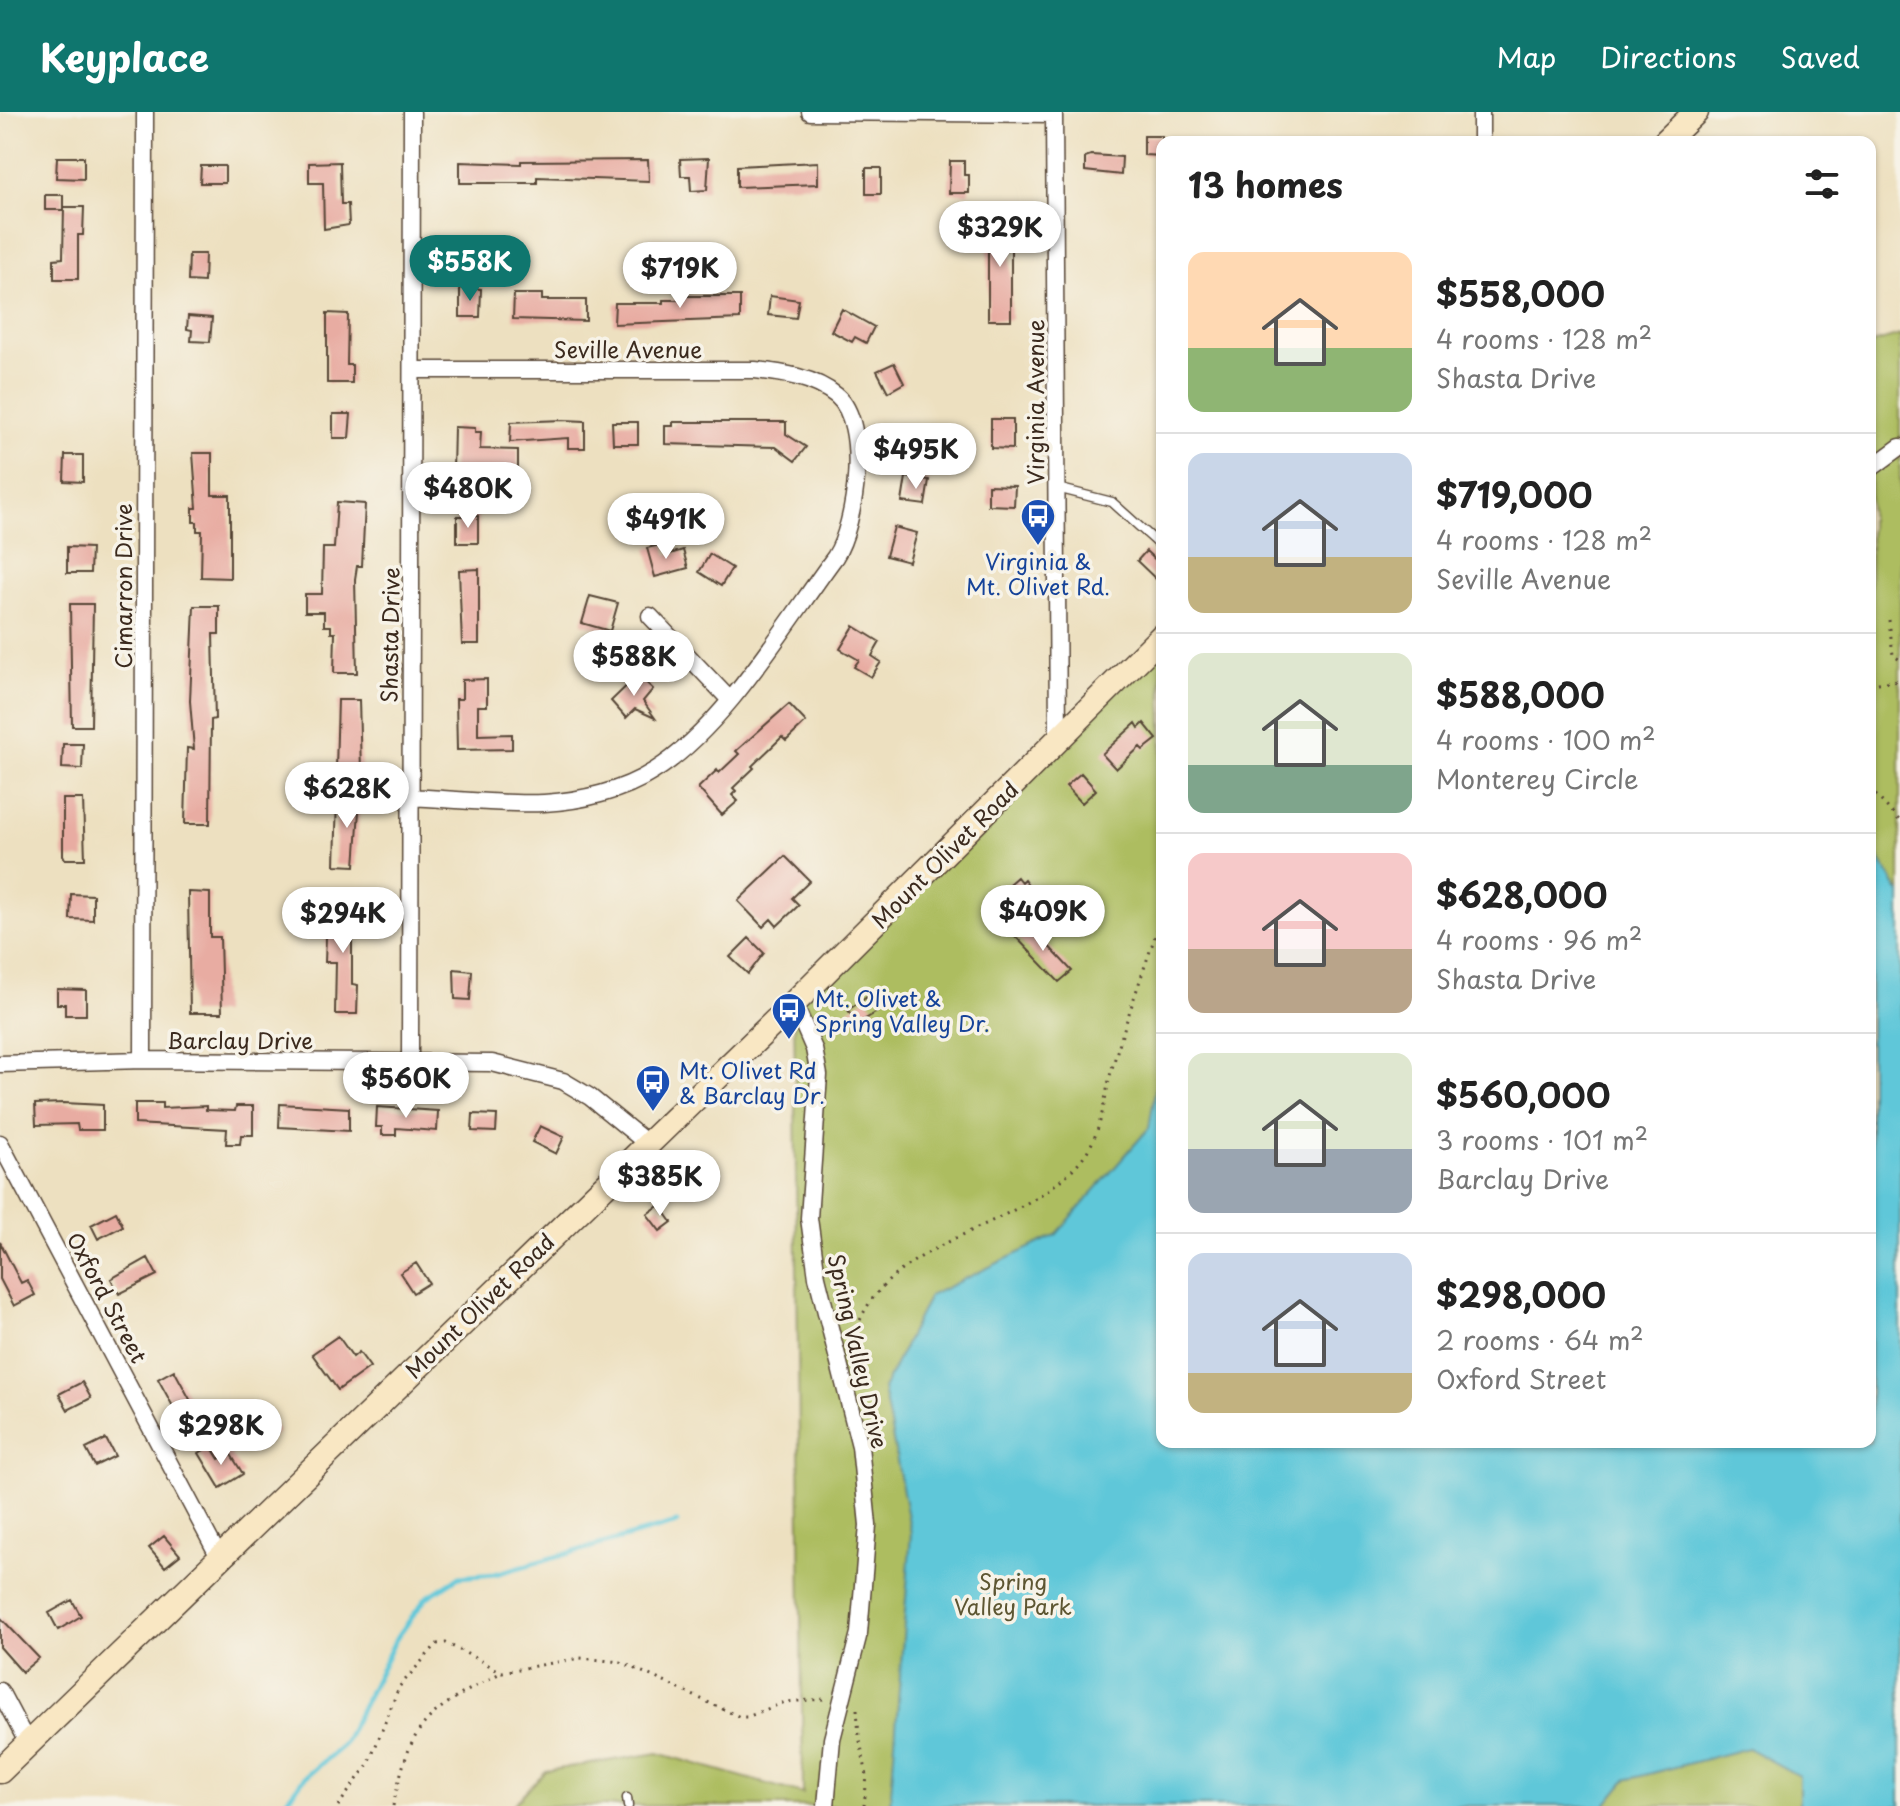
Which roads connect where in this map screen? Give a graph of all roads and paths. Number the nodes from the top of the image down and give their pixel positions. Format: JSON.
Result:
{"nodes":[{"id":1,"x":145,"y":112,"type":"edge"},
{"id":2,"x":412,"y":112,"type":"edge"},
{"id":3,"x":810,"y":112,"type":"edge"},
{"id":4,"x":842,"y":112,"type":"edge"},
{"id":5,"x":946,"y":112,"type":"edge"},
{"id":6,"x":1481,"y":112,"type":"edge"},
{"id":7,"x":1696,"y":112,"type":"edge"},
{"id":8,"x":1054,"y":113,"type":"edge"},
{"id":9,"x":1481,"y":136,"type":"edge"},
{"id":10,"x":1671,"y":136,"type":"edge"},
{"id":11,"x":414,"y":370,"type":"junction"},
{"id":12,"x":1900,"y":447,"type":"edge"},
{"id":13,"x":1876,"y":465,"type":"edge"},
{"id":14,"x":1057,"y":488,"type":"junction"},
{"id":15,"x":1156,"y":542,"type":"edge"},
{"id":16,"x":650,"y":616,"type":"dead end"},
{"id":17,"x":1889,"y":620,"type":"dead end"},
{"id":18,"x":1156,"y":642,"type":"edge"},
{"id":19,"x":1900,"y":660,"type":"edge"},
{"id":20,"x":1900,"y":680,"type":"edge"},
{"id":21,"x":1876,"y":683,"type":"edge"},
{"id":22,"x":729,"y":699,"type":"junction"},
{"id":23,"x":1058,"y":739,"type":"junction"},
{"id":24,"x":1876,"y":795,"type":"edge"},
{"id":25,"x":409,"y":797,"type":"junction"},
{"id":26,"x":1900,"y":821,"type":"edge"},
{"id":27,"x":1156,"y":933,"type":"edge"},
{"id":28,"x":794,"y":1003,"type":"junction"},
{"id":29,"x":143,"y":1060,"type":"junction"},
{"id":30,"x":410,"y":1062,"type":"junction"},
{"id":31,"x":0,"y":1064,"type":"edge"},
{"id":32,"x":0,"y":1143,"type":"edge"},
{"id":33,"x":648,"y":1144,"type":"junction"},
{"id":34,"x":852,"y":1345,"type":"dead end"},
{"id":35,"x":219,"y":1557,"type":"junction"},
{"id":36,"x":502,"y":1672,"type":"junction"},
{"id":37,"x":0,"y":1691,"type":"edge"},
{"id":38,"x":842,"y":1699,"type":"junction"},
{"id":39,"x":28,"y":1744,"type":"junction"},
{"id":40,"x":0,"y":1771,"type":"edge"},
{"id":41,"x":338,"y":1806,"type":"edge"},
{"id":42,"x":393,"y":1806,"type":"edge"},
{"id":43,"x":826,"y":1806,"type":"edge"},
{"id":44,"x":864,"y":1806,"type":"edge"}],
"edges":[{"from":1,"to":29,"type":"street","name":"Cimarron Drive"},
{"from":2,"to":11,"type":"street","name":"Shasta Drive"},
{"from":3,"to":4,"type":"street"},
{"from":4,"to":5,"type":"street"},
{"from":5,"to":8,"type":"street"},
{"from":6,"to":9,"type":"street"},
{"from":7,"to":10,"type":"street"},
{"from":8,"to":14,"type":"street","name":"Virginia Avenue"},
{"from":11,"to":22,"type":"street","name":"Seville Avenue"},
{"from":11,"to":25,"type":"street","name":"Shasta Drive"},
{"from":12,"to":13,"type":"street"},
{"from":14,"to":15,"type":"lane"},
{"from":14,"to":23,"type":"street","name":"Virginia Avenue"},
{"from":16,"to":22,"type":"street"},
{"from":17,"to":19,"type":"path"},
{"from":18,"to":23,"type":"street","name":"Mount Olivet Road"},
{"from":20,"to":21,"type":"path"},
{"from":22,"to":25,"type":"street"},
{"from":23,"to":28,"type":"street","name":"Mount Olivet Road"},
{"from":24,"to":26,"type":"path"},
{"from":25,"to":30,"type":"street","name":"Shasta Drive"},
{"from":27,"to":34,"type":"path"},
{"from":28,"to":33,"type":"street","name":"Mount Olivet Road"},
{"from":28,"to":38,"type":"street","name":"Spring Valley Drive"},
{"from":29,"to":30,"type":"street","name":"Barclay Drive"},
{"from":29,"to":31,"type":"street","name":"Barclay Drive"},
{"from":30,"to":33,"type":"street","name":"Barclay Drive"},
{"from":32,"to":35,"type":"street","name":"Oxford Street"},
{"from":33,"to":35,"type":"street","name":"Mount Olivet Road"},
{"from":35,"to":39,"type":"street","name":"Mount Olivet Road"},
{"from":36,"to":38,"type":"path"},
{"from":36,"to":41,"type":"path"},
{"from":36,"to":42,"type":"path"},
{"from":37,"to":39,"type":"street"},
{"from":38,"to":43,"type":"street","name":"Spring Valley Drive"},
{"from":38,"to":44,"type":"path"},
{"from":39,"to":40,"type":"street","name":"Mount Olivet Road"}]}
